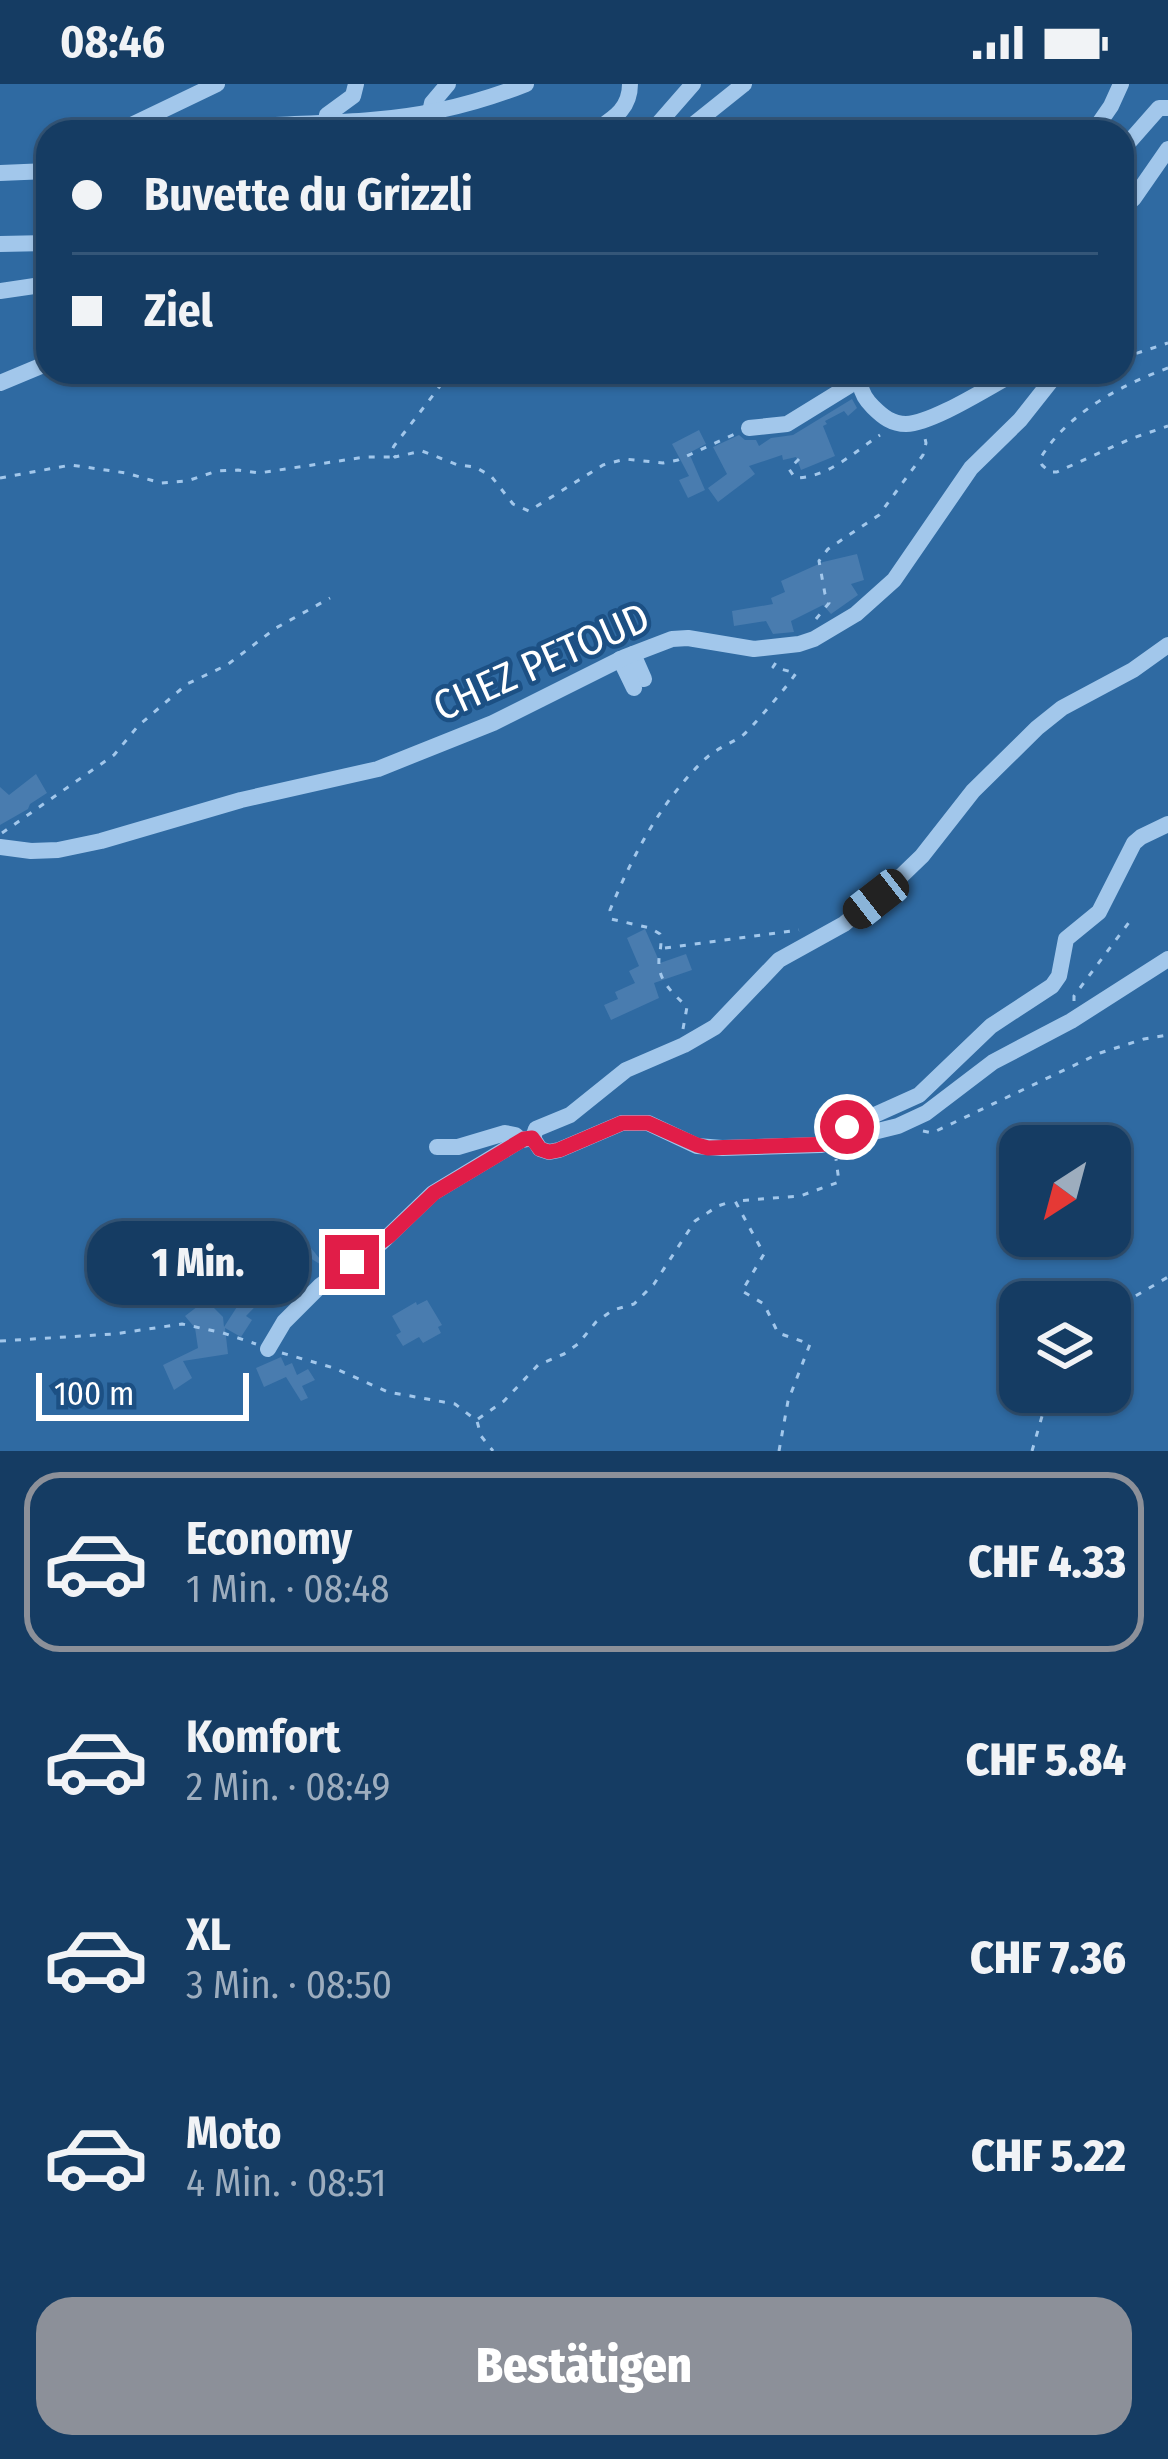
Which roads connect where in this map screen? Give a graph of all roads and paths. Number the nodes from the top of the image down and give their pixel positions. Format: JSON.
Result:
{"nodes":[{"id":1,"x":356,"y":84,"type":"edge"},
{"id":2,"x":448,"y":84,"type":"edge"},
{"id":3,"x":526,"y":84,"type":"edge"},
{"id":4,"x":630,"y":84,"type":"edge"},
{"id":5,"x":694,"y":84,"type":"edge"},
{"id":6,"x":744,"y":84,"type":"edge"},
{"id":7,"x":1121,"y":84,"type":"edge"},
{"id":8,"x":210,"y":86,"type":"edge"},
{"id":9,"x":1167,"y":105,"type":"edge"},
{"id":10,"x":430,"y":112,"type":"junction"},
{"id":11,"x":141,"y":120,"type":"edge"},
{"id":12,"x":326,"y":120,"type":"edge"},
{"id":13,"x":376,"y":120,"type":"edge"},
{"id":14,"x":608,"y":120,"type":"edge"},
{"id":15,"x":662,"y":120,"type":"edge"},
{"id":16,"x":699,"y":120,"type":"edge"},
{"id":17,"x":1102,"y":120,"type":"edge"},
{"id":18,"x":1134,"y":136,"type":"edge"},
{"id":19,"x":1168,"y":148,"type":"edge"},
{"id":20,"x":36,"y":172,"type":"edge"},
{"id":21,"x":0,"y":173,"type":"edge"},
{"id":22,"x":1134,"y":197,"type":"edge"},
{"id":23,"x":36,"y":243,"type":"edge"},
{"id":24,"x":0,"y":244,"type":"edge"},
{"id":25,"x":36,"y":286,"type":"edge"},
{"id":26,"x":0,"y":291,"type":"edge"},
{"id":27,"x":1168,"y":344,"type":"edge"},
{"id":28,"x":1134,"y":354,"type":"edge"},
{"id":29,"x":36,"y":368,"type":"edge"},
{"id":30,"x":1168,"y":368,"type":"edge"},
{"id":31,"x":0,"y":383,"type":"edge"},
{"id":32,"x":1134,"y":383,"type":"edge"},
{"id":33,"x":442,"y":384,"type":"edge"},
{"id":34,"x":852,"y":384,"type":"edge"},
{"id":35,"x":863,"y":384,"type":"edge"},
{"id":36,"x":993,"y":384,"type":"edge"},
{"id":37,"x":1048,"y":384,"type":"edge"},
{"id":38,"x":1132,"y":384,"type":"edge"},
{"id":39,"x":919,"y":421,"type":"junction"},
{"id":40,"x":895,"y":422,"type":"junction"},
{"id":41,"x":1168,"y":426,"type":"edge"},
{"id":42,"x":748,"y":428,"type":"joint"},
{"id":43,"x":395,"y":457,"type":"junction"},
{"id":44,"x":800,"y":459,"type":"dead end"},
{"id":45,"x":0,"y":478,"type":"edge"},
{"id":46,"x":330,"y":598,"type":"dead end"},
{"id":47,"x":792,"y":645,"type":"junction"},
{"id":48,"x":1168,"y":645,"type":"edge"},
{"id":49,"x":627,"y":657,"type":"junction"},
{"id":50,"x":639,"y":684,"type":"dead end"},
{"id":51,"x":1168,"y":824,"type":"edge"},
{"id":52,"x":0,"y":835,"type":"edge"},
{"id":53,"x":0,"y":847,"type":"edge"},
{"id":54,"x":1133,"y":917,"type":"dead end"},
{"id":55,"x":804,"y":929,"type":"dead end"},
{"id":56,"x":663,"y":948,"type":"junction"},
{"id":57,"x":1168,"y":959,"type":"edge"},
{"id":58,"x":1071,"y":1021,"type":"junction"},
{"id":59,"x":1168,"y":1035,"type":"edge"},
{"id":60,"x":671,"y":1051,"type":"junction"},
{"id":61,"x":898,"y":1126,"type":"junction"},
{"id":62,"x":526,"y":1139,"type":"junction"},
{"id":63,"x":827,"y":1144,"type":"junction"},
{"id":64,"x":437,"y":1147,"type":"dead end"},
{"id":65,"x":734,"y":1201,"type":"junction"},
{"id":66,"x":1168,"y":1277,"type":"edge"},
{"id":67,"x":1131,"y":1299,"type":"edge"},
{"id":68,"x":0,"y":1341,"type":"edge"},
{"id":69,"x":268,"y":1348,"type":"junction"},
{"id":70,"x":1043,"y":1413,"type":"edge"},
{"id":71,"x":477,"y":1420,"type":"junction"},
{"id":72,"x":493,"y":1451,"type":"edge"},
{"id":73,"x":779,"y":1451,"type":"edge"},
{"id":74,"x":1032,"y":1451,"type":"edge"}],
"edges":[{"from":1,"to":12,"type":"street"},
{"from":2,"to":10,"type":"street"},
{"from":3,"to":10,"type":"street"},
{"from":4,"to":14,"type":"street"},
{"from":5,"to":15,"type":"street"},
{"from":6,"to":16,"type":"street"},
{"from":7,"to":17,"type":"street"},
{"from":8,"to":11,"type":"street"},
{"from":9,"to":18,"type":"street"},
{"from":10,"to":13,"type":"street"},
{"from":19,"to":22,"type":"street"},
{"from":20,"to":21,"type":"street"},
{"from":23,"to":24,"type":"street"},
{"from":25,"to":26,"type":"street"},
{"from":27,"to":28,"type":"path"},
{"from":29,"to":31,"type":"street"},
{"from":30,"to":32,"type":"path"},
{"from":33,"to":43,"type":"path"},
{"from":34,"to":42,"type":"street"},
{"from":35,"to":40,"type":"street"},
{"from":36,"to":39,"type":"street"},
{"from":37,"to":47,"type":"street","name":"CHEZ PETOUD"},
{"from":38,"to":41,"type":"path"},
{"from":39,"to":40,"type":"street"},
{"from":39,"to":47,"type":"path"},
{"from":40,"to":44,"type":"path"},
{"from":42,"to":43,"type":"path"},
{"from":43,"to":45,"type":"path"},
{"from":46,"to":52,"type":"path"},
{"from":47,"to":49,"type":"street","name":"CHEZ PETOUD"},
{"from":47,"to":56,"type":"path"},
{"from":48,"to":60,"type":"street"},
{"from":49,"to":50,"type":"street"},
{"from":49,"to":53,"type":"street","name":"CHEZ PETOUD"},
{"from":51,"to":63,"type":"street"},
{"from":54,"to":58,"type":"path"},
{"from":55,"to":56,"type":"path"},
{"from":56,"to":60,"type":"path"},
{"from":57,"to":58,"type":"street"},
{"from":58,"to":61,"type":"street"},
{"from":59,"to":61,"type":"path"},
{"from":60,"to":62,"type":"street"},
{"from":61,"to":63,"type":"street"},
{"from":62,"to":63,"type":"street"},
{"from":62,"to":64,"type":"street"},
{"from":62,"to":69,"type":"street"},
{"from":63,"to":65,"type":"path"},
{"from":65,"to":71,"type":"path"},
{"from":65,"to":73,"type":"path"},
{"from":66,"to":67,"type":"path"},
{"from":68,"to":69,"type":"path"},
{"from":69,"to":71,"type":"path"},
{"from":70,"to":74,"type":"path"},
{"from":71,"to":72,"type":"path"}]}
